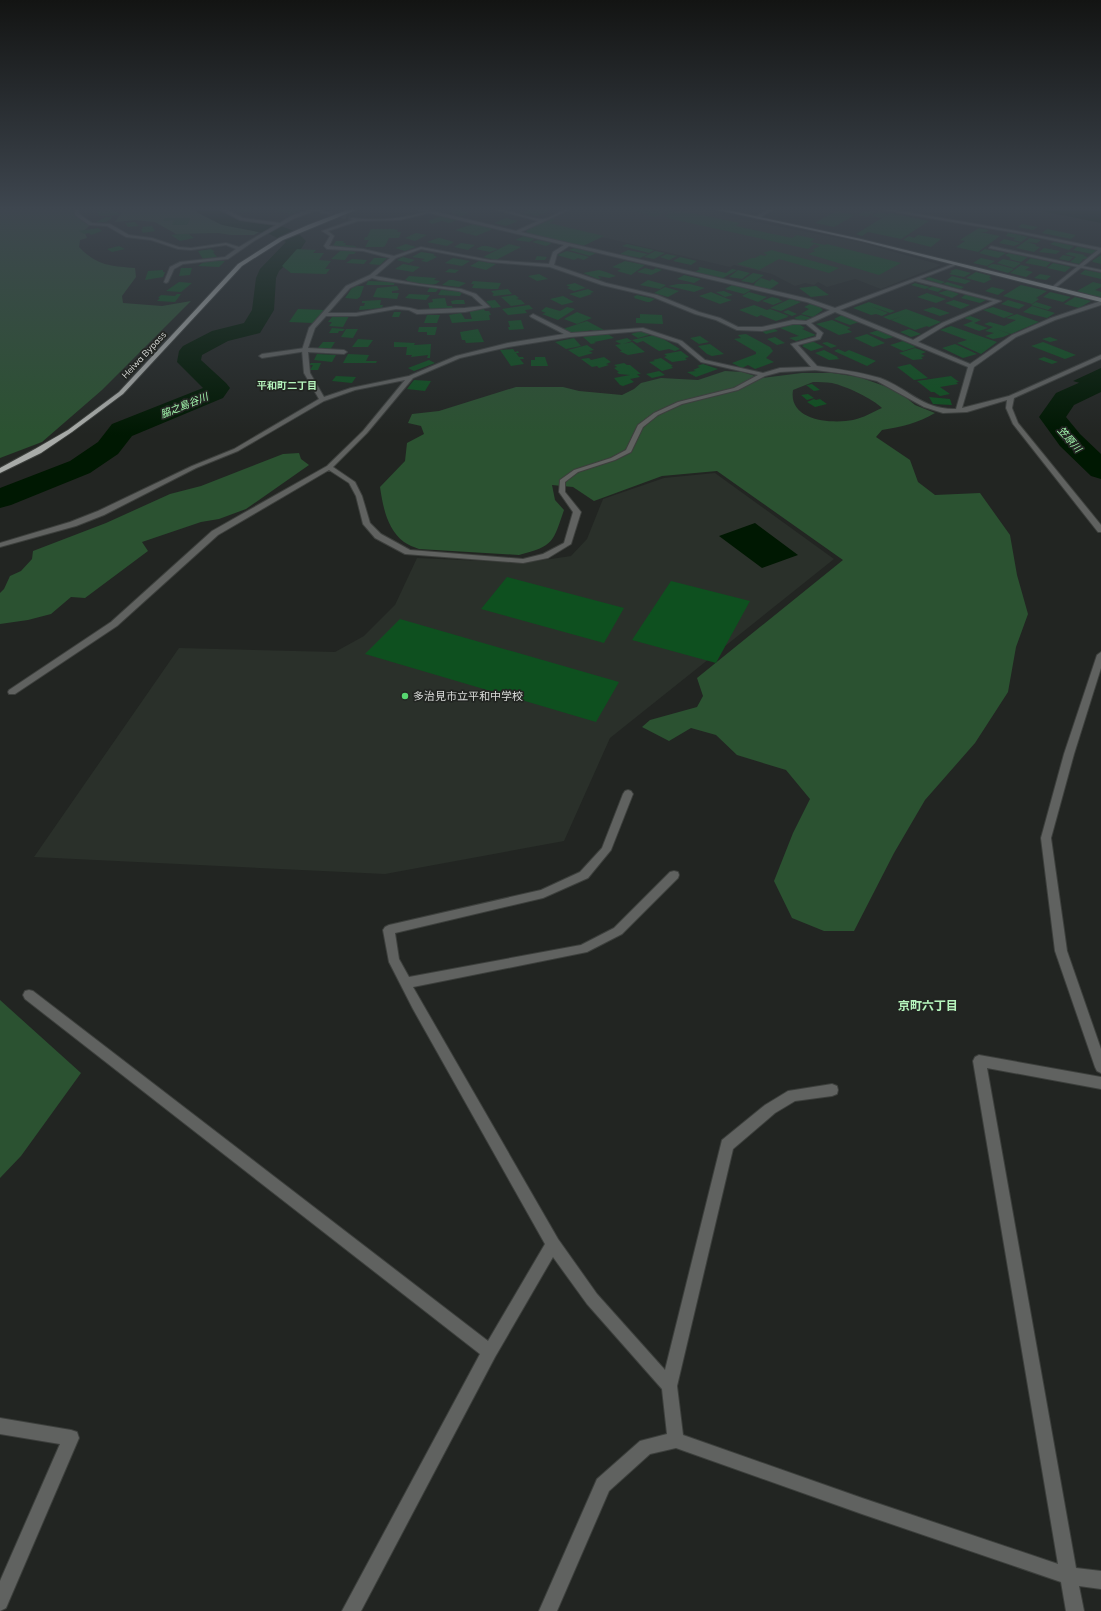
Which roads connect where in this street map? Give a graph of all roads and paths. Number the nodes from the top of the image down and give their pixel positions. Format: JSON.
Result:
{"nodes":[{"id":1,"x":222,"y":284,"type":"edge"},
{"id":2,"x":354,"y":284,"type":"edge"},
{"id":3,"x":415,"y":284,"type":"edge"},
{"id":4,"x":605,"y":284,"type":"edge"},
{"id":5,"x":736,"y":284,"type":"edge"},
{"id":6,"x":902,"y":284,"type":"edge"},
{"id":7,"x":935,"y":284,"type":"edge"},
{"id":8,"x":1038,"y":284,"type":"edge"},
{"id":9,"x":1059,"y":284,"type":"edge"},
{"id":10,"x":1054,"y":288,"type":"junction"},
{"id":11,"x":1101,"y":301,"type":"edge"},
{"id":12,"x":835,"y":310,"type":"junction"},
{"id":13,"x":325,"y":314,"type":"junction"},
{"id":14,"x":533,"y":316,"type":"dead end"},
{"id":15,"x":807,"y":324,"type":"junction"},
{"id":16,"x":570,"y":335,"type":"junction"},
{"id":17,"x":914,"y":342,"type":"junction"},
{"id":18,"x":305,"y":350,"type":"junction"},
{"id":19,"x":344,"y":352,"type":"dead end"},
{"id":20,"x":262,"y":356,"type":"dead end"},
{"id":21,"x":1101,"y":357,"type":"edge"},
{"id":22,"x":971,"y":366,"type":"junction"},
{"id":23,"x":815,"y":368,"type":"junction"},
{"id":24,"x":763,"y":375,"type":"junction"},
{"id":25,"x":411,"y":377,"type":"junction"},
{"id":26,"x":1011,"y":396,"type":"junction"},
{"id":27,"x":322,"y":400,"type":"junction"},
{"id":28,"x":958,"y":411,"type":"junction"},
{"id":29,"x":329,"y":467,"type":"junction"},
{"id":30,"x":0,"y":471,"type":"edge"},
{"id":31,"x":1101,"y":530,"type":"edge"},
{"id":32,"x":0,"y":545,"type":"edge"},
{"id":33,"x":1101,"y":655,"type":"edge"},
{"id":34,"x":12,"y":692,"type":"dead end"},
{"id":35,"x":628,"y":794,"type":"dead end"},
{"id":36,"x":674,"y":874,"type":"dead end"},
{"id":37,"x":406,"y":983,"type":"junction"},
{"id":38,"x":29,"y":995,"type":"dead end"},
{"id":39,"x":1101,"y":1067,"type":"edge"},
{"id":40,"x":1101,"y":1083,"type":"edge"},
{"id":41,"x":832,"y":1090,"type":"dead end"},
{"id":42,"x":553,"y":1244,"type":"junction"},
{"id":43,"x":490,"y":1352,"type":"junction"},
{"id":44,"x":669,"y":1386,"type":"junction"},
{"id":45,"x":0,"y":1426,"type":"edge"},
{"id":46,"x":676,"y":1440,"type":"junction"},
{"id":47,"x":1068,"y":1576,"type":"junction"},
{"id":48,"x":1101,"y":1580,"type":"edge"},
{"id":49,"x":0,"y":1602,"type":"edge"},
{"id":50,"x":351,"y":1611,"type":"edge"},
{"id":51,"x":548,"y":1611,"type":"edge"},
{"id":52,"x":1075,"y":1611,"type":"edge"}],
"edges":[{"from":1,"to":30,"type":"highway","name":"Heiwa Bypass"},
{"from":2,"to":13,"type":"street"},
{"from":3,"to":13,"type":"street"},
{"from":4,"to":15,"type":"street"},
{"from":5,"to":12,"type":"street"},
{"from":6,"to":12,"type":"street"},
{"from":7,"to":17,"type":"street"},
{"from":8,"to":10,"type":"main road"},
{"from":9,"to":10,"type":"street"},
{"from":10,"to":11,"type":"main road"},
{"from":11,"to":22,"type":"street"},
{"from":12,"to":15,"type":"street"},
{"from":12,"to":17,"type":"street"},
{"from":13,"to":18,"type":"street"},
{"from":14,"to":16,"type":"street"},
{"from":15,"to":23,"type":"street"},
{"from":16,"to":24,"type":"street"},
{"from":16,"to":25,"type":"street"},
{"from":17,"to":22,"type":"street"},
{"from":18,"to":19,"type":"street"},
{"from":18,"to":20,"type":"street"},
{"from":18,"to":27,"type":"street"},
{"from":21,"to":26,"type":"street"},
{"from":22,"to":28,"type":"street"},
{"from":23,"to":24,"type":"street"},
{"from":23,"to":28,"type":"street"},
{"from":24,"to":29,"type":"street"},
{"from":25,"to":27,"type":"street"},
{"from":25,"to":29,"type":"street"},
{"from":26,"to":28,"type":"street"},
{"from":26,"to":31,"type":"street"},
{"from":27,"to":32,"type":"street"},
{"from":29,"to":34,"type":"street"},
{"from":33,"to":39,"type":"street"},
{"from":35,"to":37,"type":"street"},
{"from":36,"to":37,"type":"street"},
{"from":37,"to":42,"type":"street"},
{"from":38,"to":43,"type":"street"},
{"from":40,"to":47,"type":"street"},
{"from":41,"to":44,"type":"street"},
{"from":42,"to":43,"type":"street"},
{"from":42,"to":44,"type":"street"},
{"from":43,"to":50,"type":"street"},
{"from":44,"to":46,"type":"street"},
{"from":45,"to":49,"type":"street"},
{"from":46,"to":47,"type":"street"},
{"from":46,"to":51,"type":"street"},
{"from":47,"to":48,"type":"street"},
{"from":47,"to":52,"type":"street"}]}
